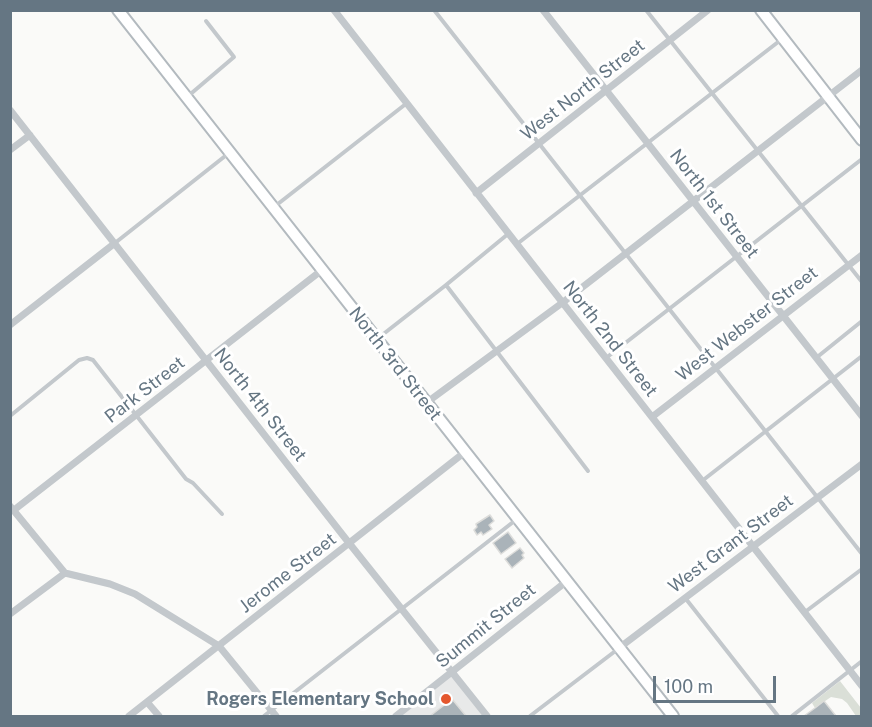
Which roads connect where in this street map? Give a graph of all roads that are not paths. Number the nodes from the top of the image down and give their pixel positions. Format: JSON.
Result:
{"nodes":[{"id":1,"x":118,"y":10,"type":"edge"},
{"id":2,"x":334,"y":10,"type":"edge"},
{"id":3,"x":434,"y":10,"type":"edge"},
{"id":4,"x":554,"y":10,"type":"edge"},
{"id":5,"x":646,"y":10,"type":"edge"},
{"id":6,"x":708,"y":10,"type":"edge"},
{"id":7,"x":761,"y":10,"type":"edge"},
{"id":8,"x":545,"y":13,"type":"edge"},
{"id":9,"x":206,"y":21,"type":"dead end"},
{"id":10,"x":782,"y":38,"type":"junction"},
{"id":11,"x":670,"y":40,"type":"junction"},
{"id":12,"x":861,"y":70,"type":"edge"},
{"id":13,"x":606,"y":91,"type":"junction"},
{"id":14,"x":712,"y":93,"type":"junction"},
{"id":15,"x":186,"y":97,"type":"junction"},
{"id":16,"x":827,"y":97,"type":"junction"},
{"id":17,"x":407,"y":103,"type":"junction"},
{"id":18,"x":10,"y":110,"type":"edge"},
{"id":19,"x":30,"y":135,"type":"junction"},
{"id":20,"x":861,"y":140,"type":"edge"},
{"id":21,"x":539,"y":143,"type":"junction"},
{"id":22,"x":647,"y":144,"type":"junction"},
{"id":23,"x":10,"y":150,"type":"edge"},
{"id":24,"x":758,"y":150,"type":"junction"},
{"id":25,"x":229,"y":152,"type":"junction"},
{"id":26,"x":861,"y":159,"type":"edge"},
{"id":27,"x":476,"y":193,"type":"junction"},
{"id":28,"x":580,"y":195,"type":"junction"},
{"id":29,"x":692,"y":202,"type":"junction"},
{"id":30,"x":802,"y":206,"type":"junction"},
{"id":31,"x":273,"y":208,"type":"junction"},
{"id":32,"x":509,"y":234,"type":"junction"},
{"id":33,"x":115,"y":243,"type":"junction"},
{"id":34,"x":517,"y":244,"type":"junction"},
{"id":35,"x":626,"y":253,"type":"junction"},
{"id":36,"x":861,"y":255,"type":"edge"},
{"id":37,"x":736,"y":257,"type":"junction"},
{"id":38,"x":848,"y":265,"type":"junction"},
{"id":39,"x":322,"y":270,"type":"junction"},
{"id":40,"x":861,"y":282,"type":"edge"},
{"id":41,"x":446,"y":285,"type":"junction"},
{"id":42,"x":562,"y":303,"type":"junction"},
{"id":43,"x":669,"y":309,"type":"junction"},
{"id":44,"x":782,"y":316,"type":"junction"},
{"id":45,"x":861,"y":321,"type":"edge"},
{"id":46,"x":10,"y":325,"type":"edge"},
{"id":47,"x":376,"y":339,"type":"junction"},
{"id":48,"x":496,"y":352,"type":"junction"},
{"id":49,"x":861,"y":356,"type":"edge"},
{"id":50,"x":606,"y":358,"type":"junction"},
{"id":51,"x":816,"y":358,"type":"junction"},
{"id":52,"x":206,"y":361,"type":"junction"},
{"id":53,"x":715,"y":368,"type":"junction"},
{"id":54,"x":832,"y":379,"type":"junction"},
{"id":55,"x":426,"y":403,"type":"junction"},
{"id":56,"x":136,"y":415,"type":"junction"},
{"id":57,"x":10,"y":416,"type":"edge"},
{"id":58,"x":861,"y":416,"type":"edge"},
{"id":59,"x":652,"y":417,"type":"junction"},
{"id":60,"x":765,"y":432,"type":"junction"},
{"id":61,"x":465,"y":452,"type":"junction"},
{"id":62,"x":861,"y":464,"type":"edge"},
{"id":63,"x":588,"y":471,"type":"dead end"},
{"id":64,"x":702,"y":482,"type":"junction"},
{"id":65,"x":817,"y":498,"type":"junction"},
{"id":66,"x":12,"y":508,"type":"edge"},
{"id":67,"x":222,"y":514,"type":"dead end"},
{"id":68,"x":517,"y":518,"type":"junction"},
{"id":69,"x":349,"y":543,"type":"junction"},
{"id":70,"x":753,"y":547,"type":"junction"},
{"id":71,"x":861,"y":554,"type":"edge"},
{"id":72,"x":861,"y":569,"type":"edge"},
{"id":73,"x":65,"y":573,"type":"junction"},
{"id":74,"x":567,"y":581,"type":"junction"},
{"id":75,"x":685,"y":598,"type":"junction"},
{"id":76,"x":402,"y":609,"type":"junction"},
{"id":77,"x":805,"y":612,"type":"junction"},
{"id":78,"x":10,"y":614,"type":"edge"},
{"id":79,"x":219,"y":646,"type":"junction"},
{"id":80,"x":619,"y":648,"type":"junction"},
{"id":81,"x":861,"y":661,"type":"edge"},
{"id":82,"x":849,"y":671,"type":"junction"},
{"id":83,"x":453,"y":673,"type":"junction"},
{"id":84,"x":861,"y":686,"type":"edge"},
{"id":85,"x":147,"y":702,"type":"junction"},
{"id":86,"x":273,"y":714,"type":"edge"},
{"id":87,"x":668,"y":715,"type":"edge"},
{"id":88,"x":129,"y":717,"type":"edge"},
{"id":89,"x":159,"y":717,"type":"edge"},
{"id":90,"x":264,"y":717,"type":"edge"},
{"id":91,"x":396,"y":717,"type":"edge"},
{"id":92,"x":487,"y":717,"type":"edge"},
{"id":93,"x":530,"y":717,"type":"edge"},
{"id":94,"x":778,"y":717,"type":"edge"},
{"id":95,"x":792,"y":717,"type":"edge"}],
"edges":[{"from":1,"to":15,"type":"street","name":"North 3rd Street"},
{"from":2,"to":17,"type":"street","name":"North 2nd Street"},
{"from":3,"to":21,"type":"lane"},
{"from":4,"to":8,"type":"lane"},
{"from":5,"to":11,"type":"lane"},
{"from":6,"to":11,"type":"street","name":"West North Street"},
{"from":7,"to":10,"type":"street"},
{"from":8,"to":13,"type":"street","name":"North 1st Street"},
{"from":9,"to":15,"type":"lane"},
{"from":10,"to":14,"type":"lane"},
{"from":10,"to":16,"type":"street"},
{"from":11,"to":13,"type":"street","name":"West North Street"},
{"from":11,"to":14,"type":"lane"},
{"from":12,"to":16,"type":"street"},
{"from":13,"to":21,"type":"street","name":"West North Street"},
{"from":13,"to":22,"type":"street","name":"North 1st Street"},
{"from":14,"to":22,"type":"lane"},
{"from":14,"to":24,"type":"lane"},
{"from":15,"to":25,"type":"street","name":"North 3rd Street"},
{"from":16,"to":20,"type":"street"},
{"from":16,"to":24,"type":"street"},
{"from":17,"to":27,"type":"street","name":"North 2nd Street"},
{"from":17,"to":31,"type":"lane"},
{"from":18,"to":19,"type":"street","name":"North 4th Street"},
{"from":19,"to":23,"type":"street"},
{"from":19,"to":33,"type":"street","name":"North 4th Street"},
{"from":21,"to":27,"type":"street","name":"West North Street"},
{"from":21,"to":28,"type":"lane"},
{"from":22,"to":28,"type":"lane"},
{"from":22,"to":29,"type":"street","name":"North 1st Street"},
{"from":24,"to":29,"type":"street"},
{"from":24,"to":30,"type":"lane"},
{"from":25,"to":31,"type":"street","name":"North 3rd Street"},
{"from":25,"to":33,"type":"lane"},
{"from":26,"to":30,"type":"lane"},
{"from":27,"to":32,"type":"street","name":"North 2nd Street"},
{"from":28,"to":34,"type":"lane"},
{"from":28,"to":35,"type":"lane"},
{"from":29,"to":35,"type":"street"},
{"from":29,"to":37,"type":"street","name":"North 1st Street"},
{"from":30,"to":37,"type":"lane"},
{"from":30,"to":38,"type":"lane"},
{"from":31,"to":39,"type":"street","name":"North 3rd Street"},
{"from":32,"to":34,"type":"street","name":"North 2nd Street"},
{"from":32,"to":41,"type":"lane"},
{"from":33,"to":46,"type":"street"},
{"from":33,"to":52,"type":"street","name":"North 4th Street"},
{"from":34,"to":42,"type":"street","name":"North 2nd Street"},
{"from":35,"to":42,"type":"street"},
{"from":35,"to":43,"type":"lane"},
{"from":36,"to":38,"type":"street","name":"West Webster Street"},
{"from":37,"to":43,"type":"lane"},
{"from":37,"to":44,"type":"street","name":"North 1st Street"},
{"from":38,"to":40,"type":"lane"},
{"from":38,"to":44,"type":"street","name":"West Webster Street"},
{"from":39,"to":47,"type":"street","name":"North 3rd Street"},
{"from":39,"to":52,"type":"street","name":"Park Street"},
{"from":41,"to":47,"type":"lane"},
{"from":41,"to":48,"type":"lane"},
{"from":42,"to":48,"type":"street"},
{"from":42,"to":50,"type":"street","name":"North 2nd Street"},
{"from":43,"to":50,"type":"lane"},
{"from":43,"to":53,"type":"lane"},
{"from":44,"to":51,"type":"street","name":"North 1st Street"},
{"from":44,"to":53,"type":"street","name":"West Webster Street"},
{"from":45,"to":51,"type":"lane"},
{"from":47,"to":55,"type":"street","name":"North 3rd Street"},
{"from":48,"to":55,"type":"street"},
{"from":48,"to":63,"type":"lane"},
{"from":49,"to":54,"type":"lane"},
{"from":50,"to":59,"type":"street","name":"North 2nd Street"},
{"from":51,"to":54,"type":"street","name":"North 1st Street"},
{"from":52,"to":56,"type":"street","name":"Park Street"},
{"from":52,"to":69,"type":"street","name":"North 4th Street"},
{"from":53,"to":59,"type":"street","name":"West Webster Street"},
{"from":53,"to":60,"type":"lane"},
{"from":54,"to":58,"type":"street","name":"North 1st Street"},
{"from":54,"to":60,"type":"lane"},
{"from":55,"to":61,"type":"street","name":"North 3rd Street"},
{"from":56,"to":57,"type":"lane"},
{"from":56,"to":66,"type":"street","name":"Park Street"},
{"from":56,"to":67,"type":"lane"},
{"from":59,"to":64,"type":"street","name":"North 2nd Street"},
{"from":60,"to":64,"type":"lane"},
{"from":60,"to":65,"type":"lane"},
{"from":61,"to":68,"type":"street","name":"North 3rd Street"},
{"from":61,"to":69,"type":"street","name":"Jerome Street"},
{"from":62,"to":65,"type":"street","name":"West Grant Street"},
{"from":64,"to":70,"type":"street","name":"North 2nd Street"},
{"from":65,"to":70,"type":"street","name":"West Grant Street"},
{"from":65,"to":71,"type":"lane"},
{"from":66,"to":73,"type":"street"},
{"from":68,"to":74,"type":"street","name":"North 3rd Street"},
{"from":68,"to":76,"type":"lane"},
{"from":69,"to":76,"type":"street","name":"North 4th Street"},
{"from":69,"to":79,"type":"street","name":"Jerome Street"},
{"from":70,"to":75,"type":"street","name":"West Grant Street"},
{"from":70,"to":77,"type":"street","name":"North 2nd Street"},
{"from":72,"to":77,"type":"lane"},
{"from":73,"to":78,"type":"street"},
{"from":73,"to":79,"type":"street"},
{"from":74,"to":80,"type":"street","name":"North 3rd Street"},
{"from":74,"to":83,"type":"street","name":"Summit Street"},
{"from":75,"to":80,"type":"street","name":"West Grant Street"},
{"from":75,"to":94,"type":"lane"},
{"from":76,"to":83,"type":"street","name":"North 4th Street"},
{"from":76,"to":86,"type":"lane"},
{"from":77,"to":82,"type":"street","name":"North 2nd Street"},
{"from":79,"to":85,"type":"street","name":"Jerome Street"},
{"from":79,"to":86,"type":"street"},
{"from":80,"to":87,"type":"street","name":"North 3rd Street"},
{"from":80,"to":93,"type":"lane"},
{"from":81,"to":82,"type":"lane"},
{"from":82,"to":84,"type":"street","name":"North 2nd Street"},
{"from":82,"to":95,"type":"lane"},
{"from":83,"to":91,"type":"street","name":"Summit Street"},
{"from":83,"to":92,"type":"street","name":"North 4th Street"},
{"from":85,"to":88,"type":"street","name":"Jerome Street"},
{"from":85,"to":89,"type":"street"},
{"from":86,"to":90,"type":"lane"}]}
